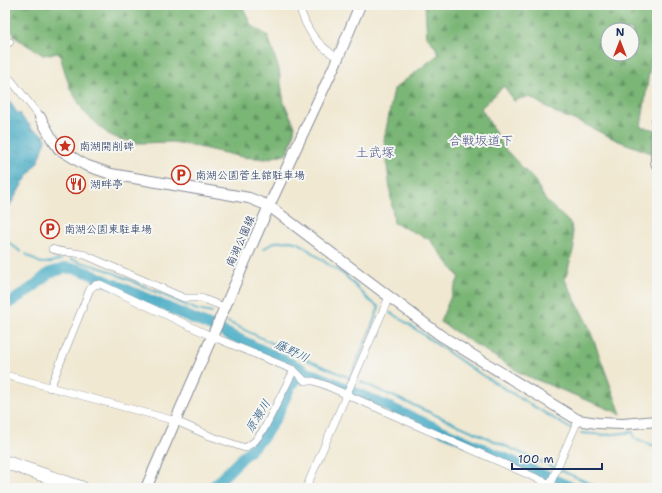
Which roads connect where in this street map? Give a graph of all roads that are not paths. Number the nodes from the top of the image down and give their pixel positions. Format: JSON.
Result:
{"nodes":[{"id":1,"x":299,"y":5,"type":"edge"},
{"id":2,"x":360,"y":5,"type":"edge"},
{"id":3,"x":338,"y":58,"type":"junction"},
{"id":4,"x":5,"y":76,"type":"edge"},
{"id":5,"x":40,"y":117,"type":"joint"},
{"id":6,"x":657,"y":120,"type":"edge"},
{"id":7,"x":657,"y":165,"type":"edge"},
{"id":8,"x":269,"y":206,"type":"junction"},
{"id":9,"x":52,"y":249,"type":"dead end"},
{"id":10,"x":389,"y":297,"type":"junction"},
{"id":11,"x":224,"y":307,"type":"junction"},
{"id":12,"x":211,"y":336,"type":"junction"},
{"id":13,"x":5,"y":375,"type":"edge"},
{"id":14,"x":299,"y":375,"type":"junction"},
{"id":15,"x":50,"y":388,"type":"junction"},
{"id":16,"x":346,"y":394,"type":"junction"},
{"id":17,"x":578,"y":420,"type":"junction"},
{"id":18,"x":176,"y":421,"type":"junction"},
{"id":19,"x":657,"y":421,"type":"edge"},
{"id":20,"x":5,"y":462,"type":"edge"},
{"id":21,"x":550,"y":484,"type":"junction"},
{"id":22,"x":82,"y":488,"type":"edge"},
{"id":23,"x":146,"y":488,"type":"edge"},
{"id":24,"x":306,"y":488,"type":"edge"},
{"id":25,"x":559,"y":488,"type":"edge"}],
"edges":[{"from":1,"to":3,"type":"street"},
{"from":2,"to":3,"type":"street","name":"南湖公園線"},
{"from":3,"to":8,"type":"street","name":"南湖公園線"},
{"from":4,"to":5,"type":"street"},
{"from":5,"to":8,"type":"street"},
{"from":6,"to":7,"type":"street"},
{"from":8,"to":10,"type":"street"},
{"from":8,"to":11,"type":"street","name":"南湖公園線"},
{"from":9,"to":11,"type":"street"},
{"from":10,"to":16,"type":"street"},
{"from":10,"to":17,"type":"street"},
{"from":11,"to":12,"type":"street","name":"南湖公園線"},
{"from":12,"to":14,"type":"street"},
{"from":12,"to":15,"type":"street"},
{"from":12,"to":18,"type":"street","name":"南湖公園線"},
{"from":13,"to":15,"type":"street"},
{"from":14,"to":16,"type":"street"},
{"from":14,"to":18,"type":"street"},
{"from":15,"to":18,"type":"street"},
{"from":16,"to":21,"type":"street"},
{"from":16,"to":24,"type":"street"},
{"from":17,"to":19,"type":"street"},
{"from":17,"to":21,"type":"street"},
{"from":18,"to":23,"type":"street","name":"南湖公園線"},
{"from":20,"to":22,"type":"highway"},
{"from":21,"to":25,"type":"street"}]}
